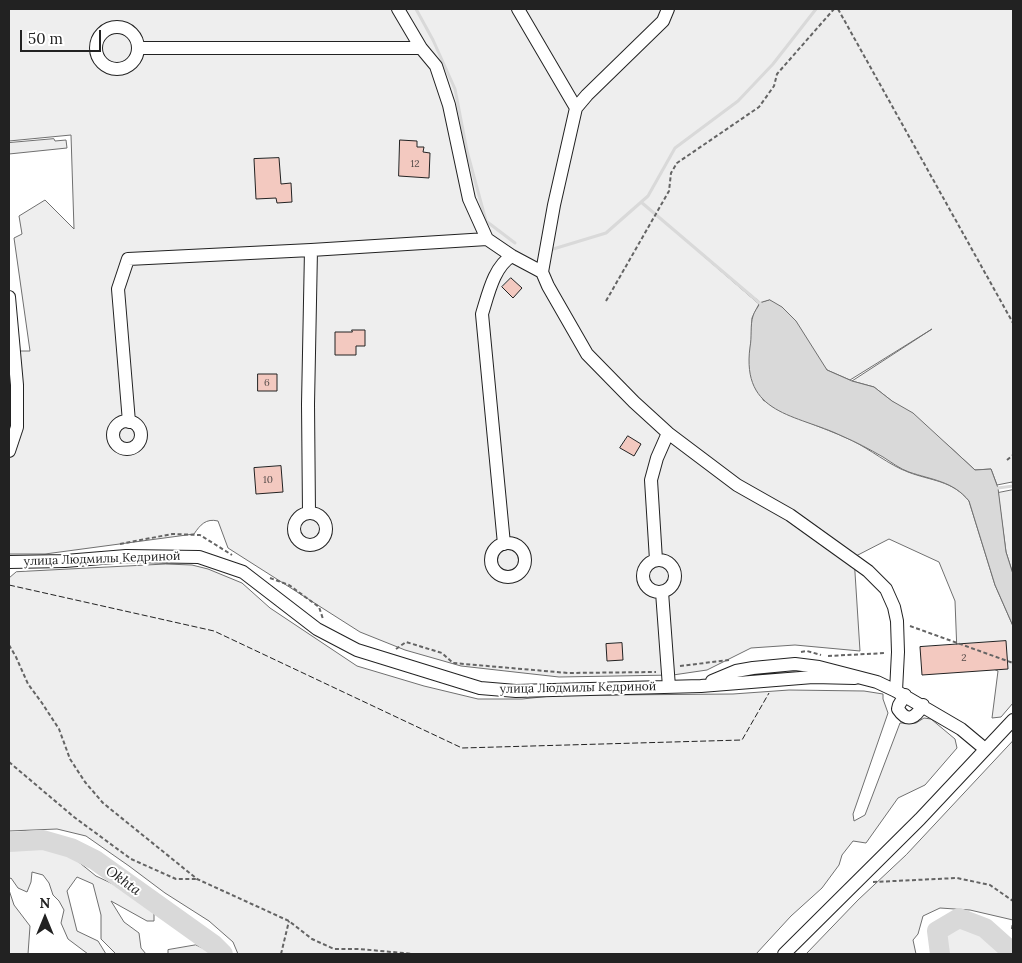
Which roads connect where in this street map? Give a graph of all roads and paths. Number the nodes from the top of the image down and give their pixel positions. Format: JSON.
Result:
{"nodes":[{"id":1,"x":398,"y":9,"type":"edge"},
{"id":2,"x":518,"y":9,"type":"edge"},
{"id":3,"x":668,"y":9,"type":"edge"},
{"id":4,"x":834,"y":9,"type":"edge"},
{"id":5,"x":838,"y":9,"type":"edge"},
{"id":6,"x":139,"y":48,"type":"dead end"},
{"id":7,"x":421,"y":48,"type":"junction"},
{"id":8,"x":576,"y":108,"type":"junction"},
{"id":9,"x":486,"y":239,"type":"junction"},
{"id":10,"x":311,"y":250,"type":"junction"},
{"id":11,"x":512,"y":256,"type":"junction"},
{"id":12,"x":542,"y":272,"type":"junction"},
{"id":13,"x":9,"y":298,"type":"edge"},
{"id":14,"x":606,"y":301,"type":"dead end"},
{"id":15,"x":1013,"y":323,"type":"edge"},
{"id":16,"x":129,"y":422,"type":"dead end"},
{"id":17,"x":668,"y":433,"type":"junction"},
{"id":18,"x":9,"y":451,"type":"edge"},
{"id":19,"x":1013,"y":455,"type":"edge"},
{"id":20,"x":1007,"y":460,"type":"dead end"},
{"id":21,"x":309,"y":513,"type":"dead end"},
{"id":22,"x":504,"y":544,"type":"dead end"},
{"id":23,"x":113,"y":545,"type":"dead end"},
{"id":24,"x":234,"y":556,"type":"dead end"},
{"id":25,"x":656,"y":560,"type":"junction"},
{"id":26,"x":9,"y":562,"type":"edge"},
{"id":27,"x":267,"y":577,"type":"dead end"},
{"id":28,"x":662,"y":592,"type":"junction"},
{"id":29,"x":897,"y":621,"type":"junction"},
{"id":30,"x":330,"y":622,"type":"dead end"},
{"id":31,"x":9,"y":645,"type":"edge"},
{"id":32,"x":395,"y":650,"type":"dead end"},
{"id":33,"x":798,"y":652,"type":"dead end"},
{"id":34,"x":898,"y":652,"type":"junction"},
{"id":35,"x":729,"y":660,"type":"dead end"},
{"id":36,"x":1013,"y":663,"type":"edge"},
{"id":37,"x":668,"y":672,"type":"junction"},
{"id":38,"x":669,"y":687,"type":"junction"},
{"id":39,"x":901,"y":693,"type":"junction"},
{"id":40,"x":1013,"y":720,"type":"edge"},
{"id":41,"x":985,"y":749,"type":"junction"},
{"id":42,"x":9,"y":762,"type":"edge"},
{"id":43,"x":197,"y":879,"type":"junction"},
{"id":44,"x":868,"y":882,"type":"dead end"},
{"id":45,"x":1013,"y":907,"type":"edge"},
{"id":46,"x":288,"y":921,"type":"junction"},
{"id":47,"x":1013,"y":923,"type":"edge"},
{"id":48,"x":1012,"y":929,"type":"edge"},
{"id":49,"x":281,"y":954,"type":"edge"},
{"id":50,"x":414,"y":954,"type":"edge"},
{"id":51,"x":531,"y":954,"type":"edge"},
{"id":52,"x":545,"y":954,"type":"edge"},
{"id":53,"x":784,"y":954,"type":"edge"}],
"edges":[{"from":1,"to":7,"type":"street"},
{"from":2,"to":8,"type":"street"},
{"from":3,"to":8,"type":"street"},
{"from":4,"to":14,"type":"path"},
{"from":5,"to":15,"type":"path"},
{"from":6,"to":7,"type":"street"},
{"from":7,"to":9,"type":"street"},
{"from":8,"to":12,"type":"street"},
{"from":9,"to":10,"type":"street"},
{"from":9,"to":11,"type":"street"},
{"from":10,"to":16,"type":"street"},
{"from":10,"to":21,"type":"street"},
{"from":11,"to":12,"type":"street"},
{"from":11,"to":22,"type":"street"},
{"from":12,"to":17,"type":"street"},
{"from":13,"to":18,"type":"street"},
{"from":17,"to":25,"type":"street"},
{"from":17,"to":29,"type":"street"},
{"from":19,"to":20,"type":"path"},
{"from":23,"to":24,"type":"path"},
{"from":25,"to":28,"type":"street"},
{"from":25,"to":28,"type":"street"},
{"from":26,"to":38,"type":"street","name":"улица Людмилы Кедриной"},
{"from":27,"to":30,"type":"path"},
{"from":28,"to":37,"type":"street"},
{"from":29,"to":34,"type":"street"},
{"from":29,"to":36,"type":"path"},
{"from":31,"to":43,"type":"path"},
{"from":32,"to":37,"type":"path"},
{"from":33,"to":34,"type":"path"},
{"from":34,"to":39,"type":"street"},
{"from":35,"to":37,"type":"path"},
{"from":37,"to":38,"type":"street"},
{"from":38,"to":39,"type":"street","name":"улица Людмилы Кедриной"},
{"from":39,"to":41,"type":"street","name":"улица Людмилы Кедриной"},
{"from":40,"to":41,"type":"street"},
{"from":41,"to":53,"type":"street"},
{"from":42,"to":43,"type":"path"},
{"from":43,"to":46,"type":"path"},
{"from":44,"to":45,"type":"path"},
{"from":46,"to":49,"type":"path"},
{"from":46,"to":50,"type":"path"},
{"from":47,"to":48,"type":"path"},
{"from":51,"to":52,"type":"path"}]}
